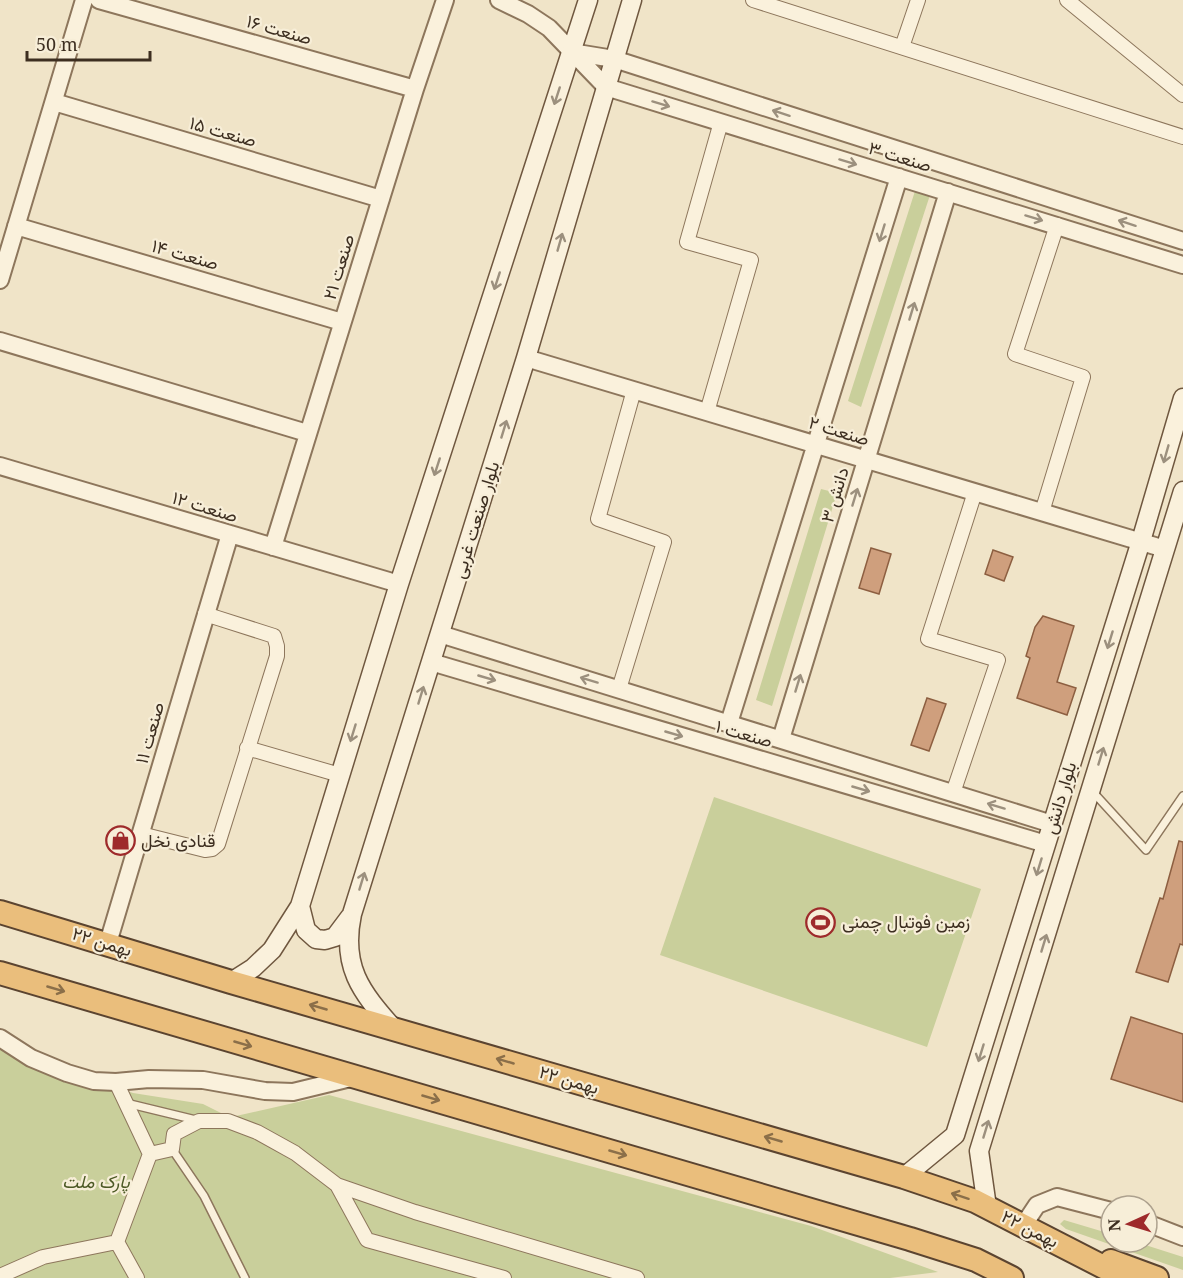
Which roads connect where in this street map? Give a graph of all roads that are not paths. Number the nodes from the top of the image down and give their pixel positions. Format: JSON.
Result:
{"nodes":[{"id":1,"x":84,"y":0,"type":"edge"},
{"id":2,"x":99,"y":0,"type":"edge"},
{"id":3,"x":445,"y":0,"type":"edge"},
{"id":4,"x":499,"y":0,"type":"edge"},
{"id":5,"x":588,"y":0,"type":"edge"},
{"id":6,"x":632,"y":0,"type":"edge"},
{"id":7,"x":753,"y":0,"type":"edge"},
{"id":8,"x":918,"y":0,"type":"edge"},
{"id":9,"x":1067,"y":0,"type":"edge"},
{"id":10,"x":782,"y":4,"type":"edge"},
{"id":11,"x":902,"y":47,"type":"junction"},
{"id":12,"x":571,"y":52,"type":"junction"},
{"id":13,"x":614,"y":59,"type":"junction"},
{"id":14,"x":606,"y":87,"type":"junction"},
{"id":15,"x":415,"y":88,"type":"junction"},
{"id":16,"x":1183,"y":95,"type":"edge"},
{"id":17,"x":54,"y":102,"type":"junction"},
{"id":18,"x":721,"y":122,"type":"junction"},
{"id":19,"x":1183,"y":137,"type":"edge"},
{"id":20,"x":899,"y":177,"type":"junction"},
{"id":21,"x":948,"y":192,"type":"junction"},
{"id":22,"x":381,"y":198,"type":"junction"},
{"id":23,"x":1057,"y":225,"type":"junction"},
{"id":24,"x":16,"y":226,"type":"junction"},
{"id":25,"x":1183,"y":241,"type":"edge"},
{"id":26,"x":1183,"y":265,"type":"edge"},
{"id":27,"x":0,"y":280,"type":"edge"},
{"id":28,"x":342,"y":322,"type":"junction"},
{"id":29,"x":0,"y":341,"type":"edge"},
{"id":30,"x":526,"y":358,"type":"junction"},
{"id":31,"x":634,"y":390,"type":"junction"},
{"id":32,"x":1183,"y":398,"type":"edge"},
{"id":33,"x":707,"y":412,"type":"junction"},
{"id":34,"x":308,"y":433,"type":"junction"},
{"id":35,"x":816,"y":444,"type":"junction"},
{"id":36,"x":866,"y":459,"type":"junction"},
{"id":37,"x":0,"y":466,"type":"edge"},
{"id":38,"x":1183,"y":491,"type":"edge"},
{"id":39,"x":975,"y":492,"type":"junction"},
{"id":40,"x":1042,"y":512,"type":"junction"},
{"id":41,"x":230,"y":534,"type":"junction"},
{"id":42,"x":1141,"y":541,"type":"junction"},
{"id":43,"x":273,"y":547,"type":"junction"},
{"id":44,"x":1165,"y":549,"type":"junction"},
{"id":45,"x":399,"y":585,"type":"junction"},
{"id":46,"x":206,"y":614,"type":"junction"},
{"id":47,"x":440,"y":634,"type":"junction"},
{"id":48,"x":431,"y":662,"type":"junction"},
{"id":49,"x":619,"y":689,"type":"junction"},
{"id":50,"x":729,"y":723,"type":"junction"},
{"id":51,"x":781,"y":739,"type":"junction"},
{"id":52,"x":247,"y":748,"type":"junction"},
{"id":53,"x":340,"y":775,"type":"junction"},
{"id":54,"x":1065,"y":782,"type":"junction"},
{"id":55,"x":1091,"y":790,"type":"junction"},
{"id":56,"x":953,"y":793,"type":"junction"},
{"id":57,"x":1183,"y":796,"type":"edge"},
{"id":58,"x":1052,"y":824,"type":"junction"},
{"id":59,"x":141,"y":834,"type":"junction"},
{"id":60,"x":1046,"y":843,"type":"junction"},
{"id":61,"x":300,"y":906,"type":"junction"},
{"id":62,"x":0,"y":912,"type":"edge"},
{"id":63,"x":352,"y":914,"type":"junction"},
{"id":64,"x":108,"y":944,"type":"junction"},
{"id":65,"x":0,"y":973,"type":"edge"},
{"id":66,"x":231,"y":982,"type":"junction"},
{"id":67,"x":394,"y":1029,"type":"junction"},
{"id":68,"x":0,"y":1038,"type":"edge"},
{"id":69,"x":357,"y":1077,"type":"junction"},
{"id":70,"x":116,"y":1082,"type":"junction"},
{"id":71,"x":126,"y":1103,"type":"junction"},
{"id":72,"x":199,"y":1121,"type":"junction"},
{"id":73,"x":172,"y":1149,"type":"junction"},
{"id":74,"x":150,"y":1154,"type":"junction"},
{"id":75,"x":904,"y":1177,"type":"junction"},
{"id":76,"x":337,"y":1185,"type":"junction"},
{"id":77,"x":987,"y":1207,"type":"junction"},
{"id":78,"x":1099,"y":1208,"type":"edge"},
{"id":79,"x":1023,"y":1226,"type":"junction"},
{"id":80,"x":1159,"y":1228,"type":"edge"},
{"id":81,"x":1183,"y":1237,"type":"edge"},
{"id":82,"x":1054,"y":1241,"type":"junction"},
{"id":83,"x":117,"y":1242,"type":"junction"},
{"id":84,"x":0,"y":1276,"type":"edge"},
{"id":85,"x":137,"y":1278,"type":"edge"},
{"id":86,"x":245,"y":1278,"type":"edge"},
{"id":87,"x":504,"y":1278,"type":"edge"},
{"id":88,"x":637,"y":1278,"type":"edge"},
{"id":89,"x":1012,"y":1278,"type":"edge"},
{"id":90,"x":1105,"y":1278,"type":"edge"},
{"id":91,"x":1125,"y":1278,"type":"edge"},
{"id":92,"x":1157,"y":1278,"type":"edge"}],
"edges":[{"from":1,"to":17,"type":"street"},
{"from":2,"to":15,"type":"street","name":"صنعت ۱۶"},
{"from":3,"to":15,"type":"street","name":"صنعت ۲۱"},
{"from":4,"to":12,"type":"street"},
{"from":5,"to":12,"type":"main road"},
{"from":6,"to":13,"type":"main road","name":"بلوار صنعت غربی"},
{"from":7,"to":10,"type":"street"},
{"from":8,"to":11,"type":"street"},
{"from":9,"to":16,"type":"street"},
{"from":10,"to":11,"type":"street"},
{"from":11,"to":19,"type":"street"},
{"from":12,"to":13,"type":"street","name":"صنعت ۳"},
{"from":12,"to":14,"type":"street"},
{"from":12,"to":45,"type":"main road","one_way":true},
{"from":13,"to":14,"type":"main road","name":"بلوار صنعت غربی"},
{"from":25,"to":13,"type":"street","name":"صنعت ۳","one_way":true},
{"from":14,"to":18,"type":"street","name":"صنعت ۳","one_way":true},
{"from":30,"to":14,"type":"main road","name":"بلوار صنعت غربی","one_way":true},
{"from":15,"to":22,"type":"street","name":"صنعت ۲۱"},
{"from":17,"to":22,"type":"street","name":"صنعت ۱۵"},
{"from":17,"to":24,"type":"street"},
{"from":18,"to":20,"type":"street","name":"صنعت ۳","one_way":true},
{"from":18,"to":33,"type":"street"},
{"from":20,"to":21,"type":"street","name":"صنعت ۳"},
{"from":20,"to":35,"type":"street","name":"دانش ۳","one_way":true},
{"from":21,"to":23,"type":"street","name":"صنعت ۳","one_way":true},
{"from":36,"to":21,"type":"street","name":"دانش ۳","one_way":true},
{"from":22,"to":28,"type":"street","name":"صنعت ۲۱"},
{"from":23,"to":26,"type":"street","name":"صنعت ۳"},
{"from":23,"to":40,"type":"street"},
{"from":24,"to":27,"type":"street"},
{"from":24,"to":28,"type":"street","name":"صنعت ۱۴"},
{"from":28,"to":34,"type":"street","name":"صنعت ۲۱"},
{"from":29,"to":34,"type":"street"},
{"from":30,"to":31,"type":"street","name":"صنعت ۲"},
{"from":47,"to":30,"type":"main road","name":"بلوار صنعت غربی","one_way":true},
{"from":31,"to":33,"type":"street","name":"صنعت ۲"},
{"from":31,"to":49,"type":"street"},
{"from":32,"to":42,"type":"main road","name":"بلوار دانش","one_way":true},
{"from":33,"to":35,"type":"street","name":"صنعت ۲"},
{"from":34,"to":43,"type":"street","name":"صنعت ۲۱"},
{"from":35,"to":36,"type":"street","name":"صنعت ۲"},
{"from":35,"to":50,"type":"street","name":"دانش ۳"},
{"from":36,"to":39,"type":"street","name":"صنعت ۲"},
{"from":51,"to":36,"type":"street","name":"دانش ۳","one_way":true},
{"from":37,"to":41,"type":"street","name":"صنعت ۱۲"},
{"from":38,"to":44,"type":"main road","name":"بلوار دانش"},
{"from":39,"to":40,"type":"street","name":"صنعت ۲"},
{"from":39,"to":56,"type":"street"},
{"from":40,"to":42,"type":"street","name":"صنعت ۲"},
{"from":41,"to":43,"type":"street","name":"صنعت ۱۲"},
{"from":41,"to":46,"type":"street","name":"صنعت ۱۱"},
{"from":42,"to":44,"type":"street","name":"صنعت ۲"},
{"from":42,"to":54,"type":"main road","name":"بلوار دانش","one_way":true},
{"from":43,"to":45,"type":"street","name":"صنعت ۱۲"},
{"from":55,"to":44,"type":"main road","name":"بلوار دانش","one_way":true},
{"from":45,"to":53,"type":"main road","one_way":true},
{"from":46,"to":52,"type":"street"},
{"from":46,"to":59,"type":"street","name":"صنعت ۱۱"},
{"from":47,"to":48,"type":"main road","name":"بلوار صنعت غربی"},
{"from":49,"to":47,"type":"street","name":"صنعت ۱","one_way":true},
{"from":48,"to":60,"type":"street","name":"صنعت ۱","one_way":true},
{"from":63,"to":48,"type":"main road","name":"بلوار صنعت غربی","one_way":true},
{"from":49,"to":50,"type":"street","name":"صنعت ۱"},
{"from":50,"to":51,"type":"street","name":"صنعت ۱"},
{"from":51,"to":56,"type":"street","name":"صنعت ۱"},
{"from":52,"to":53,"type":"street"},
{"from":52,"to":59,"type":"street"},
{"from":53,"to":61,"type":"main road"},
{"from":54,"to":55,"type":"main road"},
{"from":54,"to":58,"type":"main road","name":"بلوار دانش"},
{"from":55,"to":57,"type":"lane"},
{"from":77,"to":55,"type":"main road","name":"بلوار دانش","one_way":true},
{"from":58,"to":56,"type":"street","name":"صنعت ۱","one_way":true},
{"from":58,"to":60,"type":"main road","name":"بلوار دانش"},
{"from":59,"to":64,"type":"street","name":"صنعت ۱۱"},
{"from":60,"to":75,"type":"main road","name":"بلوار دانش","one_way":true},
{"from":61,"to":63,"type":"main road"},
{"from":61,"to":66,"type":"main road"},
{"from":62,"to":64,"type":"highway","name":"۲۲ بهمن"},
{"from":63,"to":67,"type":"main road","name":"بلوار صنعت غربی"},
{"from":64,"to":66,"type":"highway","name":"۲۲ بهمن"},
{"from":65,"to":69,"type":"highway","one_way":true},
{"from":67,"to":66,"type":"highway","name":"۲۲ بهمن","one_way":true},
{"from":75,"to":67,"type":"highway","name":"۲۲ بهمن","one_way":true},
{"from":68,"to":70,"type":"street"},
{"from":69,"to":70,"type":"street"},
{"from":69,"to":89,"type":"highway","one_way":true},
{"from":70,"to":71,"type":"street"},
{"from":71,"to":72,"type":"lane"},
{"from":71,"to":74,"type":"street"},
{"from":72,"to":73,"type":"street"},
{"from":72,"to":76,"type":"street"},
{"from":73,"to":74,"type":"street"},
{"from":73,"to":86,"type":"lane"},
{"from":74,"to":83,"type":"street"},
{"from":77,"to":75,"type":"highway","name":"۲۲ بهمن","one_way":true},
{"from":76,"to":87,"type":"street"},
{"from":76,"to":88,"type":"street"},
{"from":77,"to":79,"type":"highway","name":"۲۲ بهمن"},
{"from":78,"to":79,"type":"street"},
{"from":79,"to":82,"type":"highway","name":"۲۲ بهمن"},
{"from":80,"to":81,"type":"street"},
{"from":82,"to":90,"type":"highway"},
{"from":82,"to":91,"type":"highway","name":"۲۲ بهمن"},
{"from":82,"to":92,"type":"highway"},
{"from":83,"to":84,"type":"street"},
{"from":83,"to":85,"type":"street"}]}
